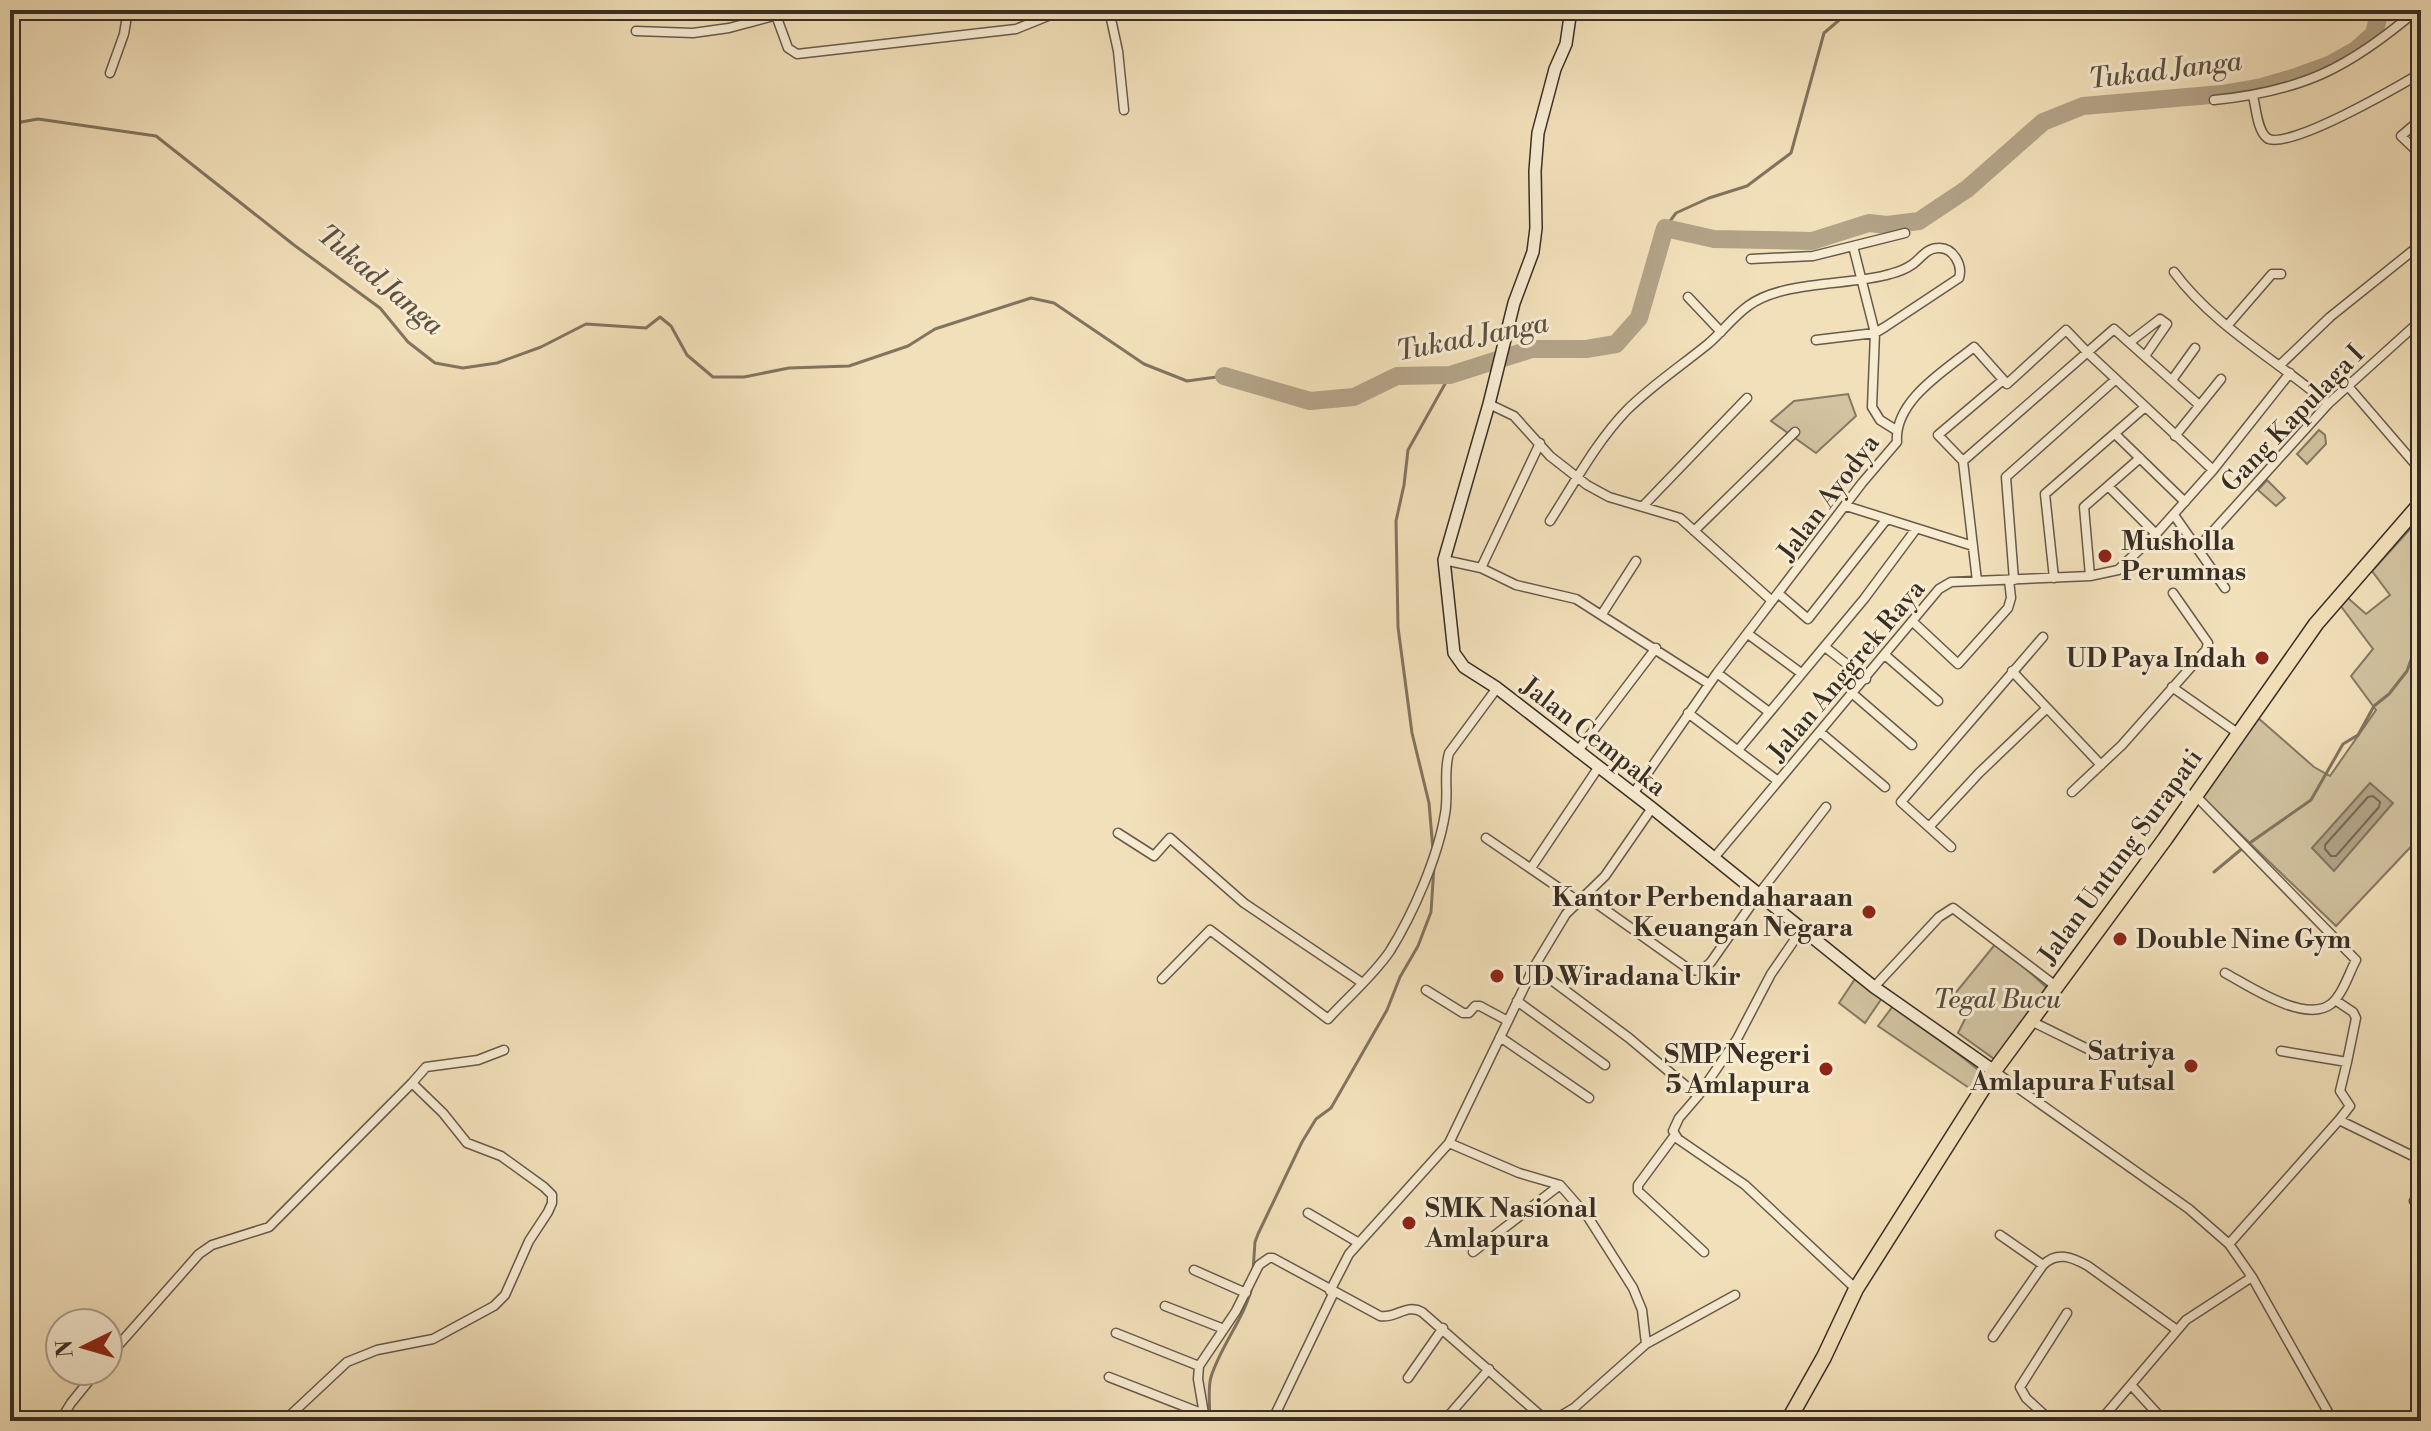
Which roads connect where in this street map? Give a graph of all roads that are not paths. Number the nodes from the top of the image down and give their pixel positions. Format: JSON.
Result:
{"nodes":[{"id":1,"x":128,"y":10,"type":"edge"},
{"id":2,"x":1063,"y":10,"type":"edge"},
{"id":3,"x":1109,"y":10,"type":"edge"},
{"id":4,"x":1571,"y":10,"type":"edge"},
{"id":5,"x":2417,"y":10,"type":"edge"},
{"id":6,"x":776,"y":12,"type":"edge"},
{"id":7,"x":636,"y":31,"type":"dead end"},
{"id":8,"x":110,"y":73,"type":"dead end"},
{"id":9,"x":2421,"y":73,"type":"edge"},
{"id":10,"x":2253,"y":96,"type":"junction"},
{"id":11,"x":2214,"y":100,"type":"dead end"},
{"id":12,"x":1124,"y":110,"type":"dead end"},
{"id":13,"x":2421,"y":119,"type":"edge"},
{"id":14,"x":2421,"y":155,"type":"edge"},
{"id":15,"x":1905,"y":233,"type":"dead end"},
{"id":16,"x":2421,"y":244,"type":"edge"},
{"id":17,"x":1853,"y":246,"type":"junction"},
{"id":18,"x":1751,"y":259,"type":"dead end"},
{"id":19,"x":2174,"y":272,"type":"dead end"},
{"id":20,"x":2281,"y":274,"type":"dead end"},
{"id":21,"x":1860,"y":278,"type":"junction"},
{"id":22,"x":1688,"y":297,"type":"dead end"},
{"id":23,"x":2421,"y":320,"type":"edge"},
{"id":24,"x":2227,"y":326,"type":"junction"},
{"id":25,"x":1721,"y":332,"type":"junction"},
{"id":26,"x":1875,"y":333,"type":"junction"},
{"id":27,"x":1816,"y":340,"type":"dead end"},
{"id":28,"x":2130,"y":342,"type":"junction"},
{"id":29,"x":2195,"y":348,"type":"dead end"},
{"id":30,"x":2088,"y":353,"type":"junction"},
{"id":31,"x":2145,"y":356,"type":"junction"},
{"id":32,"x":2279,"y":366,"type":"junction"},
{"id":33,"x":2290,"y":373,"type":"junction"},
{"id":34,"x":2221,"y":379,"type":"dead end"},
{"id":35,"x":2003,"y":380,"type":"junction"},
{"id":36,"x":2115,"y":380,"type":"junction"},
{"id":37,"x":2172,"y":380,"type":"junction"},
{"id":38,"x":2347,"y":385,"type":"junction"},
{"id":39,"x":1747,"y":398,"type":"dead end"},
{"id":40,"x":1489,"y":404,"type":"junction"},
{"id":41,"x":2198,"y":404,"type":"junction"},
{"id":42,"x":2328,"y":404,"type":"junction"},
{"id":43,"x":2145,"y":407,"type":"junction"},
{"id":44,"x":1896,"y":430,"type":"junction"},
{"id":45,"x":1795,"y":432,"type":"dead end"},
{"id":46,"x":2115,"y":434,"type":"junction"},
{"id":47,"x":2175,"y":436,"type":"junction"},
{"id":48,"x":1540,"y":443,"type":"junction"},
{"id":49,"x":2140,"y":458,"type":"junction"},
{"id":50,"x":1963,"y":461,"type":"junction"},
{"id":51,"x":2213,"y":470,"type":"junction"},
{"id":52,"x":2421,"y":471,"type":"edge"},
{"id":53,"x":1577,"y":479,"type":"junction"},
{"id":54,"x":2108,"y":486,"type":"junction"},
{"id":55,"x":2185,"y":502,"type":"junction"},
{"id":56,"x":2421,"y":503,"type":"edge"},
{"id":57,"x":1643,"y":506,"type":"junction"},
{"id":58,"x":1846,"y":506,"type":"junction"},
{"id":59,"x":2174,"y":515,"type":"junction"},
{"id":60,"x":1886,"y":520,"type":"junction"},
{"id":61,"x":1550,"y":521,"type":"dead end"},
{"id":62,"x":1916,"y":529,"type":"junction"},
{"id":63,"x":1694,"y":531,"type":"junction"},
{"id":64,"x":2156,"y":534,"type":"junction"},
{"id":65,"x":1973,"y":546,"type":"junction"},
{"id":66,"x":2197,"y":549,"type":"junction"},
{"id":67,"x":1444,"y":560,"type":"junction"},
{"id":68,"x":1636,"y":561,"type":"dead end"},
{"id":69,"x":1481,"y":568,"type":"junction"},
{"id":70,"x":2090,"y":576,"type":"junction"},
{"id":71,"x":2054,"y":578,"type":"junction"},
{"id":72,"x":2012,"y":580,"type":"junction"},
{"id":73,"x":1977,"y":581,"type":"junction"},
{"id":74,"x":2225,"y":588,"type":"dead end"},
{"id":75,"x":2173,"y":593,"type":"dead end"},
{"id":76,"x":1776,"y":597,"type":"junction"},
{"id":77,"x":1602,"y":614,"type":"junction"},
{"id":78,"x":1912,"y":621,"type":"junction"},
{"id":79,"x":1748,"y":634,"type":"junction"},
{"id":80,"x":2043,"y":637,"type":"dead end"},
{"id":81,"x":1825,"y":647,"type":"junction"},
{"id":82,"x":1656,"y":648,"type":"junction"},
{"id":83,"x":1885,"y":655,"type":"junction"},
{"id":84,"x":2012,"y":671,"type":"junction"},
{"id":85,"x":1717,"y":673,"type":"junction"},
{"id":86,"x":1801,"y":673,"type":"junction"},
{"id":87,"x":1866,"y":679,"type":"junction"},
{"id":88,"x":1709,"y":684,"type":"junction"},
{"id":89,"x":2172,"y":687,"type":"junction"},
{"id":90,"x":1497,"y":688,"type":"junction"},
{"id":91,"x":1853,"y":694,"type":"junction"},
{"id":92,"x":1938,"y":701,"type":"dead end"},
{"id":93,"x":2047,"y":708,"type":"junction"},
{"id":94,"x":1769,"y":712,"type":"junction"},
{"id":95,"x":1688,"y":713,"type":"junction"},
{"id":96,"x":1820,"y":732,"type":"junction"},
{"id":97,"x":2239,"y":734,"type":"junction"},
{"id":98,"x":1912,"y":745,"type":"dead end"},
{"id":99,"x":1739,"y":749,"type":"junction"},
{"id":100,"x":1577,"y":752,"type":"junction"},
{"id":101,"x":2101,"y":765,"type":"junction"},
{"id":102,"x":1598,"y":768,"type":"junction"},
{"id":103,"x":1778,"y":781,"type":"junction"},
{"id":104,"x":1885,"y":787,"type":"dead end"},
{"id":105,"x":2072,"y":792,"type":"dead end"},
{"id":106,"x":1633,"y":794,"type":"junction"},
{"id":107,"x":2195,"y":795,"type":"junction"},
{"id":108,"x":1826,"y":807,"type":"dead end"},
{"id":109,"x":1652,"y":808,"type":"junction"},
{"id":110,"x":1929,"y":827,"type":"junction"},
{"id":111,"x":1118,"y":833,"type":"dead end"},
{"id":112,"x":1486,"y":838,"type":"dead end"},
{"id":113,"x":1951,"y":847,"type":"dead end"},
{"id":114,"x":1713,"y":859,"type":"junction"},
{"id":115,"x":1531,"y":868,"type":"junction"},
{"id":116,"x":1758,"y":895,"type":"junction"},
{"id":117,"x":1582,"y":898,"type":"junction"},
{"id":118,"x":1802,"y":929,"type":"junction"},
{"id":119,"x":1534,"y":967,"type":"junction"},
{"id":120,"x":2225,"y":973,"type":"dead end"},
{"id":121,"x":1162,"y":979,"type":"dead end"},
{"id":122,"x":1361,"y":982,"type":"junction"},
{"id":123,"x":1874,"y":987,"type":"junction"},
{"id":124,"x":2057,"y":987,"type":"junction"},
{"id":125,"x":1426,"y":990,"type":"dead end"},
{"id":126,"x":2335,"y":1000,"type":"junction"},
{"id":127,"x":1517,"y":1001,"type":"junction"},
{"id":128,"x":1508,"y":1021,"type":"junction"},
{"id":129,"x":2031,"y":1021,"type":"junction"},
{"id":130,"x":1500,"y":1037,"type":"junction"},
{"id":131,"x":504,"y":1050,"type":"dead end"},
{"id":132,"x":2281,"y":1051,"type":"dead end"},
{"id":133,"x":2098,"y":1054,"type":"dead end"},
{"id":134,"x":2347,"y":1062,"type":"junction"},
{"id":135,"x":1605,"y":1065,"type":"dead end"},
{"id":136,"x":1994,"y":1071,"type":"junction"},
{"id":137,"x":412,"y":1083,"type":"junction"},
{"id":138,"x":1698,"y":1096,"type":"junction"},
{"id":139,"x":1589,"y":1098,"type":"dead end"},
{"id":140,"x":2339,"y":1120,"type":"junction"},
{"id":141,"x":1675,"y":1135,"type":"junction"},
{"id":142,"x":1449,"y":1143,"type":"junction"},
{"id":143,"x":2421,"y":1160,"type":"edge"},
{"id":144,"x":1560,"y":1185,"type":"junction"},
{"id":145,"x":1308,"y":1213,"type":"dead end"},
{"id":146,"x":2000,"y":1235,"type":"dead end"},
{"id":147,"x":1359,"y":1243,"type":"junction"},
{"id":148,"x":2229,"y":1244,"type":"junction"},
{"id":149,"x":1473,"y":1252,"type":"dead end"},
{"id":150,"x":1704,"y":1252,"type":"dead end"},
{"id":151,"x":2043,"y":1265,"type":"junction"},
{"id":152,"x":1194,"y":1270,"type":"dead end"},
{"id":153,"x":2252,"y":1277,"type":"junction"},
{"id":154,"x":1856,"y":1289,"type":"junction"},
{"id":155,"x":1332,"y":1291,"type":"junction"},
{"id":156,"x":1246,"y":1293,"type":"junction"},
{"id":157,"x":1735,"y":1295,"type":"dead end"},
{"id":158,"x":1165,"y":1306,"type":"dead end"},
{"id":159,"x":2067,"y":1313,"type":"dead end"},
{"id":160,"x":1443,"y":1328,"type":"junction"},
{"id":161,"x":1224,"y":1329,"type":"junction"},
{"id":162,"x":2177,"y":1330,"type":"junction"},
{"id":163,"x":1116,"y":1333,"type":"dead end"},
{"id":164,"x":1993,"y":1337,"type":"dead end"},
{"id":165,"x":124,"y":1339,"type":"edge"},
{"id":166,"x":1646,"y":1344,"type":"junction"},
{"id":167,"x":1199,"y":1366,"type":"junction"},
{"id":168,"x":1489,"y":1369,"type":"junction"},
{"id":169,"x":1109,"y":1377,"type":"dead end"},
{"id":170,"x":1408,"y":1378,"type":"dead end"},
{"id":171,"x":2132,"y":1386,"type":"junction"},
{"id":172,"x":84,"y":1387,"type":"edge"},
{"id":173,"x":1204,"y":1418,"type":"edge"},
{"id":174,"x":60,"y":1421,"type":"edge"},
{"id":175,"x":284,"y":1421,"type":"edge"},
{"id":176,"x":1272,"y":1421,"type":"edge"},
{"id":177,"x":1444,"y":1421,"type":"edge"},
{"id":178,"x":1788,"y":1421,"type":"edge"},
{"id":179,"x":2051,"y":1421,"type":"edge"},
{"id":180,"x":2100,"y":1421,"type":"edge"},
{"id":181,"x":2164,"y":1421,"type":"edge"},
{"id":182,"x":2333,"y":1421,"type":"edge"}],
"edges":[{"from":1,"to":8,"type":"street"},
{"from":2,"to":6,"type":"street"},
{"from":3,"to":12,"type":"street"},
{"from":4,"to":40,"type":"street","name":"Jalan Cempaka"},
{"from":5,"to":10,"type":"street"},
{"from":6,"to":7,"type":"street"},
{"from":9,"to":10,"type":"street"},
{"from":10,"to":11,"type":"street"},
{"from":13,"to":14,"type":"street"},
{"from":15,"to":17,"type":"street"},
{"from":16,"to":32,"type":"street"},
{"from":17,"to":18,"type":"street"},
{"from":17,"to":21,"type":"street"},
{"from":19,"to":24,"type":"street"},
{"from":20,"to":24,"type":"street"},
{"from":21,"to":25,"type":"street"},
{"from":21,"to":26,"type":"street"},
{"from":21,"to":26,"type":"street"},
{"from":22,"to":25,"type":"street"},
{"from":23,"to":38,"type":"street","name":"Gang Kapulaga I"},
{"from":24,"to":32,"type":"street"},
{"from":25,"to":53,"type":"street"},
{"from":26,"to":27,"type":"street"},
{"from":26,"to":44,"type":"street"},
{"from":28,"to":30,"type":"street"},
{"from":28,"to":31,"type":"street"},
{"from":28,"to":31,"type":"street"},
{"from":29,"to":37,"type":"street"},
{"from":30,"to":35,"type":"street"},
{"from":30,"to":36,"type":"street"},
{"from":30,"to":50,"type":"street"},
{"from":31,"to":37,"type":"street"},
{"from":32,"to":33,"type":"street"},
{"from":33,"to":42,"type":"street"},
{"from":33,"to":51,"type":"street","name":"Jalan Anggrek Raya"},
{"from":34,"to":41,"type":"street"},
{"from":35,"to":44,"type":"street","name":"Jalan Ayodya"},
{"from":35,"to":50,"type":"street"},
{"from":36,"to":43,"type":"street"},
{"from":36,"to":72,"type":"street"},
{"from":37,"to":41,"type":"street"},
{"from":38,"to":42,"type":"street","name":"Gang Kapulaga I"},
{"from":38,"to":52,"type":"street"},
{"from":39,"to":57,"type":"street"},
{"from":40,"to":48,"type":"street","name":"Jalan Ayodya"},
{"from":40,"to":67,"type":"street","name":"Jalan Cempaka"},
{"from":41,"to":47,"type":"street"},
{"from":42,"to":66,"type":"street","name":"Gang Kapulaga I"},
{"from":43,"to":46,"type":"street"},
{"from":43,"to":47,"type":"street"},
{"from":44,"to":58,"type":"street","name":"Jalan Ayodya"},
{"from":45,"to":63,"type":"street"},
{"from":46,"to":49,"type":"street"},
{"from":46,"to":71,"type":"street"},
{"from":47,"to":51,"type":"street"},
{"from":48,"to":53,"type":"street","name":"Jalan Ayodya"},
{"from":48,"to":69,"type":"street"},
{"from":49,"to":54,"type":"street"},
{"from":49,"to":55,"type":"street"},
{"from":50,"to":65,"type":"street"},
{"from":51,"to":55,"type":"street","name":"Jalan Anggrek Raya"},
{"from":53,"to":57,"type":"street","name":"Jalan Ayodya"},
{"from":53,"to":61,"type":"street"},
{"from":54,"to":64,"type":"street"},
{"from":54,"to":70,"type":"street"},
{"from":55,"to":59,"type":"street","name":"Jalan Anggrek Raya"},
{"from":56,"to":97,"type":"highway","name":"Jalan Untung Surapati"},
{"from":57,"to":63,"type":"street","name":"Jalan Ayodya"},
{"from":58,"to":60,"type":"street"},
{"from":58,"to":76,"type":"street","name":"Jalan Ayodya"},
{"from":59,"to":64,"type":"street","name":"Jalan Anggrek Raya"},
{"from":59,"to":66,"type":"street"},
{"from":60,"to":62,"type":"street"},
{"from":60,"to":76,"type":"street"},
{"from":62,"to":65,"type":"street"},
{"from":62,"to":81,"type":"street"},
{"from":63,"to":76,"type":"street","name":"Jalan Ayodya"},
{"from":64,"to":70,"type":"street","name":"Jalan Anggrek Raya"},
{"from":65,"to":73,"type":"street"},
{"from":66,"to":74,"type":"street"},
{"from":67,"to":69,"type":"street"},
{"from":67,"to":90,"type":"street","name":"Jalan Cempaka"},
{"from":68,"to":77,"type":"street"},
{"from":69,"to":77,"type":"street"},
{"from":70,"to":71,"type":"street","name":"Jalan Anggrek Raya"},
{"from":71,"to":72,"type":"street","name":"Jalan Anggrek Raya"},
{"from":72,"to":73,"type":"street","name":"Jalan Anggrek Raya"},
{"from":72,"to":78,"type":"street"},
{"from":73,"to":78,"type":"street","name":"Jalan Anggrek Raya"},
{"from":75,"to":89,"type":"street"},
{"from":76,"to":79,"type":"street","name":"Jalan Ayodya"},
{"from":77,"to":82,"type":"street"},
{"from":78,"to":83,"type":"street","name":"Jalan Anggrek Raya"},
{"from":79,"to":85,"type":"street","name":"Jalan Ayodya"},
{"from":79,"to":86,"type":"street"},
{"from":80,"to":84,"type":"street"},
{"from":81,"to":86,"type":"street"},
{"from":81,"to":87,"type":"street"},
{"from":82,"to":88,"type":"street"},
{"from":82,"to":100,"type":"street"},
{"from":83,"to":87,"type":"street","name":"Jalan Anggrek Raya"},
{"from":83,"to":92,"type":"street"},
{"from":84,"to":93,"type":"street"},
{"from":84,"to":110,"type":"street"},
{"from":85,"to":88,"type":"street","name":"Jalan Ayodya"},
{"from":85,"to":94,"type":"street"},
{"from":86,"to":94,"type":"street"},
{"from":87,"to":91,"type":"street","name":"Jalan Anggrek Raya"},
{"from":88,"to":95,"type":"street","name":"Jalan Ayodya"},
{"from":89,"to":97,"type":"street"},
{"from":89,"to":101,"type":"street"},
{"from":90,"to":100,"type":"street","name":"Jalan Cempaka"},
{"from":90,"to":122,"type":"street"},
{"from":91,"to":96,"type":"street","name":"Jalan Anggrek Raya"},
{"from":91,"to":98,"type":"street"},
{"from":93,"to":101,"type":"street"},
{"from":93,"to":110,"type":"street"},
{"from":94,"to":99,"type":"street"},
{"from":95,"to":99,"type":"street"},
{"from":95,"to":106,"type":"street","name":"Jalan Ayodya"},
{"from":96,"to":103,"type":"street","name":"Jalan Anggrek Raya"},
{"from":96,"to":104,"type":"street"},
{"from":97,"to":107,"type":"highway","name":"Jalan Untung Surapati"},
{"from":99,"to":103,"type":"street"},
{"from":100,"to":102,"type":"street","name":"Jalan Cempaka"},
{"from":101,"to":105,"type":"street"},
{"from":102,"to":106,"type":"street","name":"Jalan Cempaka"},
{"from":102,"to":115,"type":"street"},
{"from":103,"to":114,"type":"street","name":"Jalan Anggrek Raya"},
{"from":106,"to":109,"type":"street","name":"Jalan Cempaka"},
{"from":107,"to":124,"type":"highway","name":"Jalan Untung Surapati"},
{"from":107,"to":126,"type":"street"},
{"from":108,"to":116,"type":"street"},
{"from":109,"to":114,"type":"street","name":"Jalan Cempaka"},
{"from":109,"to":117,"type":"street"},
{"from":110,"to":113,"type":"street"},
{"from":111,"to":122,"type":"street"},
{"from":112,"to":115,"type":"street"},
{"from":114,"to":116,"type":"street","name":"Jalan Cempaka"},
{"from":115,"to":117,"type":"street"},
{"from":116,"to":117,"type":"street"},
{"from":116,"to":118,"type":"street","name":"Jalan Cempaka"},
{"from":117,"to":119,"type":"street"},
{"from":118,"to":123,"type":"street","name":"Jalan Cempaka"},
{"from":118,"to":138,"type":"street"},
{"from":119,"to":127,"type":"street"},
{"from":119,"to":138,"type":"street"},
{"from":120,"to":126,"type":"street"},
{"from":121,"to":122,"type":"street"},
{"from":123,"to":124,"type":"street"},
{"from":123,"to":136,"type":"street","name":"Jalan Cempaka"},
{"from":124,"to":129,"type":"highway","name":"Jalan Untung Surapati"},
{"from":125,"to":128,"type":"street"},
{"from":126,"to":134,"type":"street"},
{"from":127,"to":128,"type":"street"},
{"from":127,"to":135,"type":"street"},
{"from":128,"to":130,"type":"street"},
{"from":129,"to":133,"type":"street"},
{"from":129,"to":136,"type":"highway","name":"Jalan Untung Surapati"},
{"from":130,"to":139,"type":"street"},
{"from":130,"to":142,"type":"street"},
{"from":131,"to":137,"type":"street"},
{"from":132,"to":134,"type":"street"},
{"from":134,"to":140,"type":"street"},
{"from":136,"to":148,"type":"street"},
{"from":136,"to":154,"type":"highway","name":"Jalan Untung Surapati"},
{"from":137,"to":165,"type":"street"},
{"from":137,"to":175,"type":"street"},
{"from":138,"to":141,"type":"street"},
{"from":140,"to":143,"type":"street"},
{"from":140,"to":148,"type":"street"},
{"from":141,"to":150,"type":"street"},
{"from":141,"to":154,"type":"street"},
{"from":142,"to":144,"type":"street"},
{"from":142,"to":147,"type":"street"},
{"from":144,"to":149,"type":"street"},
{"from":144,"to":166,"type":"street"},
{"from":145,"to":147,"type":"street"},
{"from":146,"to":151,"type":"street"},
{"from":147,"to":155,"type":"street"},
{"from":148,"to":153,"type":"street"},
{"from":151,"to":162,"type":"street"},
{"from":151,"to":164,"type":"street"},
{"from":152,"to":156,"type":"street"},
{"from":153,"to":162,"type":"street"},
{"from":153,"to":182,"type":"street"},
{"from":154,"to":178,"type":"highway","name":"Jalan Untung Surapati"},
{"from":155,"to":156,"type":"street"},
{"from":155,"to":160,"type":"street"},
{"from":155,"to":176,"type":"street"},
{"from":156,"to":161,"type":"street"},
{"from":157,"to":166,"type":"street"},
{"from":158,"to":161,"type":"street"},
{"from":159,"to":179,"type":"street"},
{"from":160,"to":168,"type":"street"},
{"from":160,"to":170,"type":"street"},
{"from":161,"to":167,"type":"street"},
{"from":162,"to":171,"type":"street"},
{"from":163,"to":167,"type":"street"},
{"from":166,"to":168,"type":"street"},
{"from":167,"to":173,"type":"street"},
{"from":168,"to":177,"type":"street"},
{"from":169,"to":173,"type":"street"},
{"from":171,"to":180,"type":"street"},
{"from":171,"to":181,"type":"street"},
{"from":172,"to":174,"type":"street"}]}
